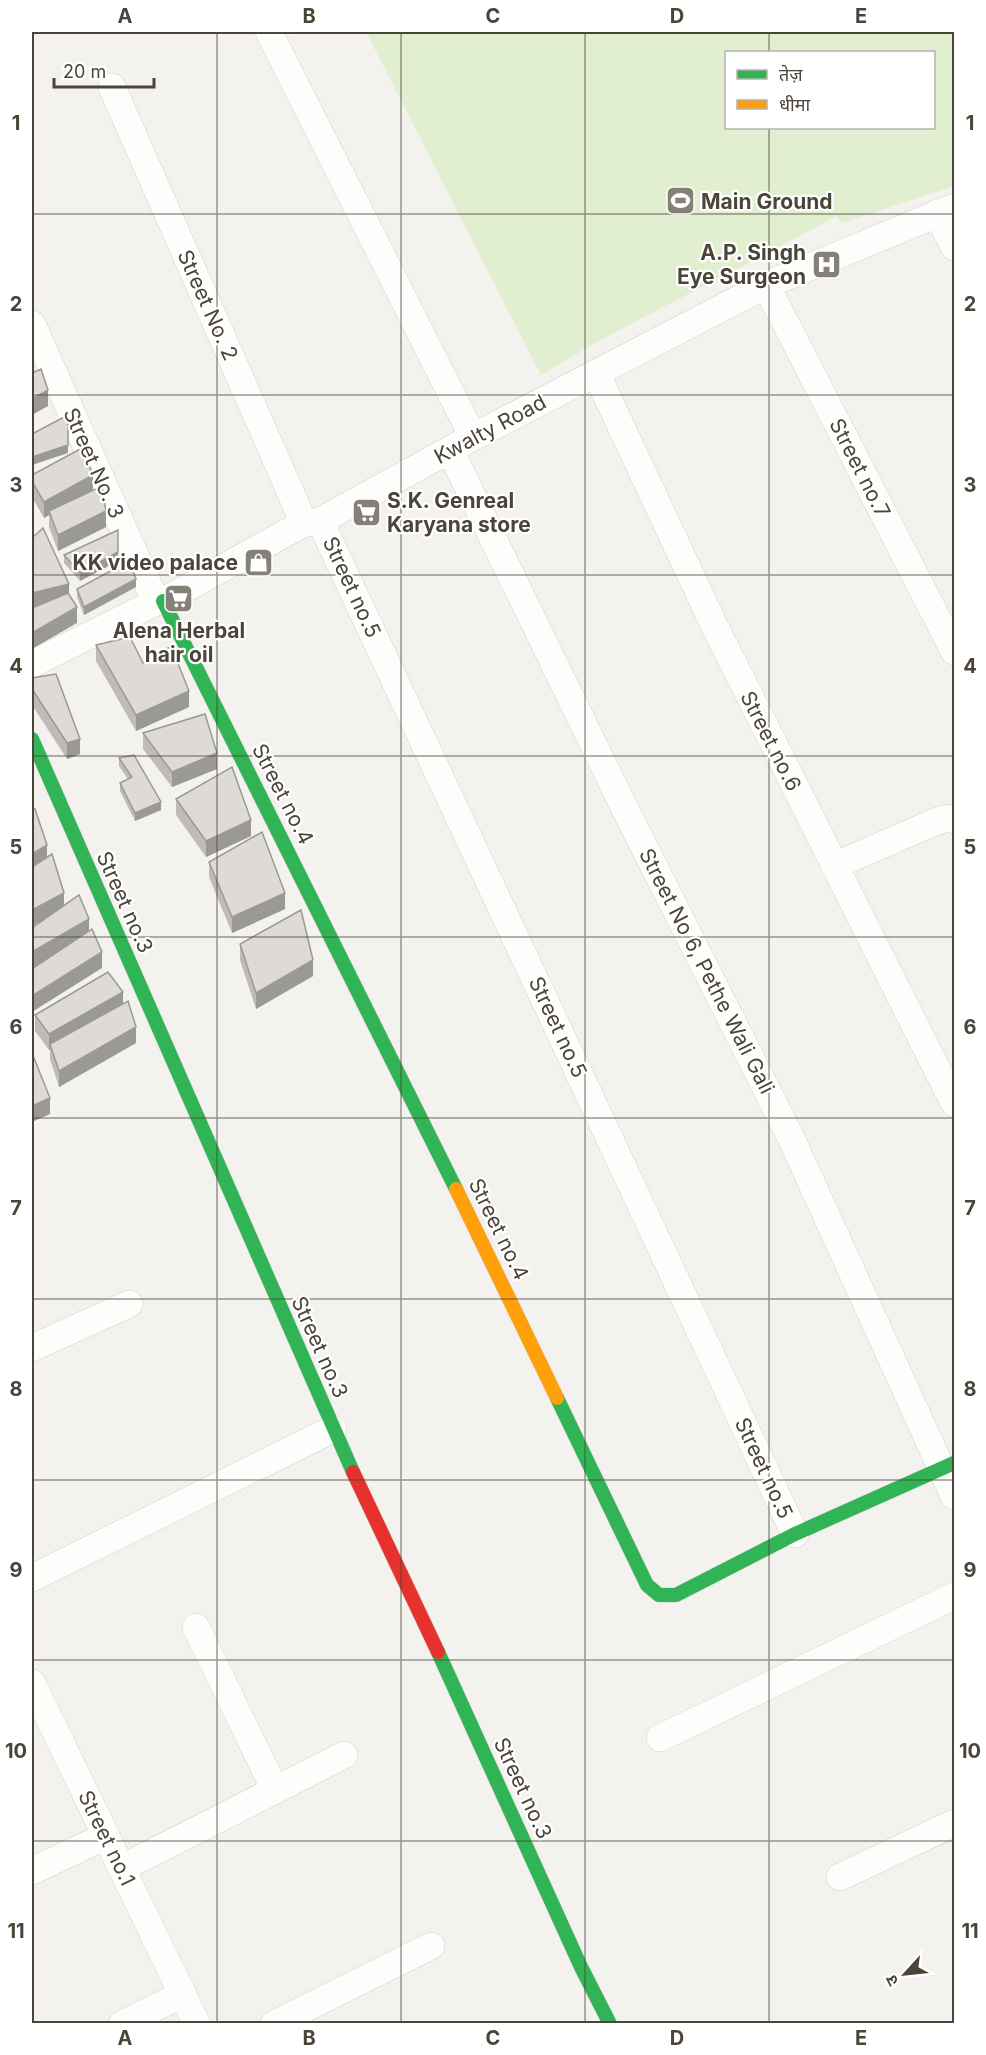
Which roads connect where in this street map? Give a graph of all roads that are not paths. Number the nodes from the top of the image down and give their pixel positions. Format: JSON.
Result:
{"nodes":[{"id":1,"x":270,"y":32,"type":"edge"},
{"id":2,"x":112,"y":87,"type":"dead end"},
{"id":3,"x":946,"y":210,"type":"edge"},
{"id":4,"x":954,"y":247,"type":"edge"},
{"id":5,"x":766,"y":285,"type":"junction"},
{"id":6,"x":32,"y":324,"type":"edge"},
{"id":7,"x":596,"y":373,"type":"junction"},
{"id":8,"x":474,"y":437,"type":"junction"},
{"id":9,"x":450,"y":450,"type":"junction"},
{"id":10,"x":312,"y":522,"type":"junction"},
{"id":11,"x":159,"y":602,"type":"junction"},
{"id":12,"x":954,"y":651,"type":"edge"},
{"id":13,"x":32,"y":664,"type":"edge"},
{"id":14,"x":32,"y":739,"type":"edge"},
{"id":15,"x":954,"y":820,"type":"edge"},
{"id":16,"x":834,"y":866,"type":"junction"},
{"id":17,"x":954,"y":1103,"type":"edge"},
{"id":18,"x":129,"y":1304,"type":"dead end"},
{"id":19,"x":32,"y":1348,"type":"edge"},
{"id":20,"x":333,"y":1430,"type":"junction"},
{"id":21,"x":948,"y":1466,"type":"edge"},
{"id":22,"x":954,"y":1496,"type":"edge"},
{"id":23,"x":795,"y":1534,"type":"junction"},
{"id":24,"x":32,"y":1578,"type":"edge"},
{"id":25,"x":954,"y":1596,"type":"edge"},
{"id":26,"x":196,"y":1627,"type":"dead end"},
{"id":27,"x":35,"y":1700,"type":"edge"},
{"id":28,"x":660,"y":1738,"type":"dead end"},
{"id":29,"x":344,"y":1755,"type":"dead end"},
{"id":30,"x":275,"y":1790,"type":"junction"},
{"id":31,"x":954,"y":1823,"type":"edge"},
{"id":32,"x":106,"y":1836,"type":"junction"},
{"id":33,"x":122,"y":1868,"type":"junction"},
{"id":34,"x":32,"y":1871,"type":"edge"},
{"id":35,"x":840,"y":1877,"type":"dead end"},
{"id":36,"x":431,"y":1946,"type":"dead end"},
{"id":37,"x":183,"y":1994,"type":"junction"},
{"id":38,"x":122,"y":2024,"type":"edge"},
{"id":39,"x":198,"y":2024,"type":"edge"},
{"id":40,"x":274,"y":2024,"type":"edge"},
{"id":41,"x":610,"y":2024,"type":"edge"}],
"edges":[{"from":1,"to":8,"type":"street"},
{"from":2,"to":10,"type":"street","name":"Street No. 2"},
{"from":3,"to":4,"type":"street"},
{"from":3,"to":5,"type":"street","name":"Kwalty Road"},
{"from":5,"to":7,"type":"street","name":"Kwalty Road"},
{"from":5,"to":12,"type":"street","name":"Street no.7"},
{"from":6,"to":11,"type":"street","name":"Street No. 3"},
{"from":7,"to":8,"type":"street","name":"Kwalty Road"},
{"from":7,"to":16,"type":"street","name":"Street no.6"},
{"from":8,"to":9,"type":"street","name":"Kwalty Road"},
{"from":9,"to":10,"type":"street","name":"Kwalty Road"},
{"from":9,"to":21,"type":"street","name":"Street No 6, Pethe Wali Gali"},
{"from":10,"to":11,"type":"street","name":"Kwalty Road"},
{"from":10,"to":23,"type":"street","name":"Street no.5"},
{"from":11,"to":13,"type":"street","name":"Kwalty Road"},
{"from":11,"to":23,"type":"street","name":"Street no.4"},
{"from":14,"to":20,"type":"street","name":"Street no.3"},
{"from":15,"to":16,"type":"street"},
{"from":16,"to":17,"type":"street","name":"Street no.6"},
{"from":18,"to":19,"type":"street"},
{"from":20,"to":24,"type":"street"},
{"from":20,"to":41,"type":"street","name":"Street no.3"},
{"from":21,"to":22,"type":"street","name":"Street No 6, Pethe Wali Gali"},
{"from":21,"to":23,"type":"street","name":"Street no.4"},
{"from":25,"to":28,"type":"street"},
{"from":26,"to":30,"type":"street"},
{"from":27,"to":32,"type":"street","name":"Street no.1"},
{"from":29,"to":30,"type":"street"},
{"from":30,"to":33,"type":"street"},
{"from":31,"to":35,"type":"street"},
{"from":32,"to":33,"type":"street","name":"Street no.1"},
{"from":32,"to":34,"type":"street"},
{"from":33,"to":37,"type":"street","name":"Street no.1"},
{"from":36,"to":40,"type":"street"},
{"from":37,"to":38,"type":"street"},
{"from":37,"to":39,"type":"street","name":"Street no.1"}]}
